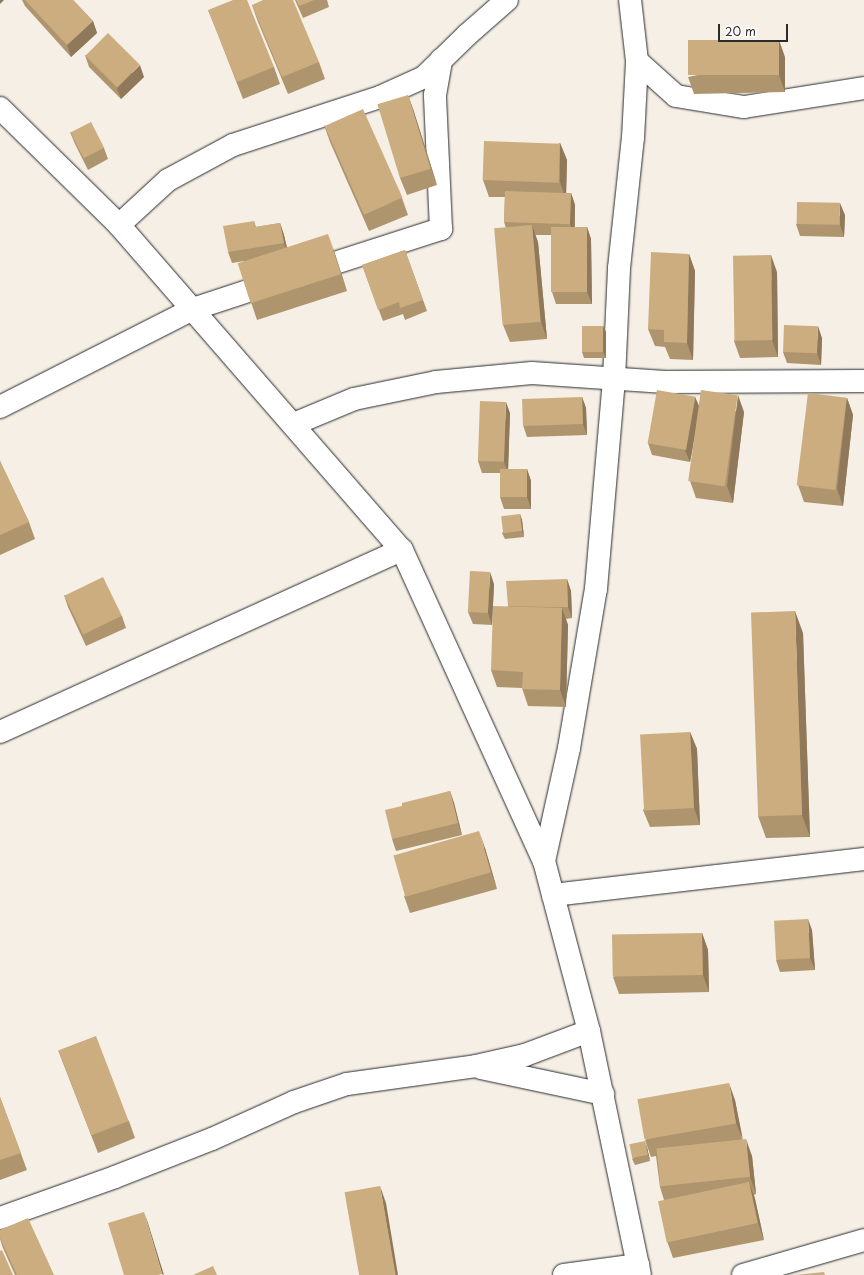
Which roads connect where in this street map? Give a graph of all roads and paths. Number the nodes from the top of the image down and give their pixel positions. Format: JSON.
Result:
{"nodes":[{"id":1,"x":507,"y":0,"type":"edge"},
{"id":2,"x":630,"y":0,"type":"edge"},
{"id":3,"x":441,"y":60,"type":"junction"},
{"id":4,"x":637,"y":61,"type":"junction"},
{"id":5,"x":864,"y":88,"type":"edge"},
{"id":6,"x":0,"y":108,"type":"edge"},
{"id":7,"x":118,"y":225,"type":"junction"},
{"id":8,"x":193,"y":309,"type":"junction"},
{"id":9,"x":614,"y":379,"type":"junction"},
{"id":10,"x":864,"y":381,"type":"edge"},
{"id":11,"x":0,"y":407,"type":"edge"},
{"id":12,"x":294,"y":424,"type":"junction"},
{"id":13,"x":402,"y":550,"type":"junction"},
{"id":14,"x":0,"y":732,"type":"edge"},
{"id":15,"x":864,"y":859,"type":"edge"},
{"id":16,"x":544,"y":861,"type":"junction"},
{"id":17,"x":553,"y":895,"type":"junction"},
{"id":18,"x":589,"y":1031,"type":"junction"},
{"id":19,"x":476,"y":1066,"type":"junction"},
{"id":20,"x":603,"y":1094,"type":"junction"},
{"id":21,"x":0,"y":1218,"type":"edge"},
{"id":22,"x":864,"y":1240,"type":"edge"},
{"id":23,"x":639,"y":1270,"type":"edge"},
{"id":24,"x":564,"y":1275,"type":"edge"},
{"id":25,"x":743,"y":1275,"type":"edge"}],
"edges":[{"from":1,"to":3,"type":"street"},
{"from":2,"to":4,"type":"street"},
{"from":3,"to":7,"type":"street"},
{"from":3,"to":8,"type":"street"},
{"from":4,"to":5,"type":"street"},
{"from":4,"to":9,"type":"street"},
{"from":6,"to":7,"type":"street"},
{"from":7,"to":8,"type":"street"},
{"from":8,"to":11,"type":"street"},
{"from":8,"to":12,"type":"street"},
{"from":9,"to":10,"type":"street"},
{"from":9,"to":12,"type":"street"},
{"from":9,"to":16,"type":"street"},
{"from":12,"to":13,"type":"street"},
{"from":13,"to":14,"type":"street"},
{"from":13,"to":16,"type":"street"},
{"from":15,"to":17,"type":"street"},
{"from":16,"to":17,"type":"street"},
{"from":17,"to":18,"type":"street"},
{"from":18,"to":19,"type":"street"},
{"from":18,"to":20,"type":"street"},
{"from":19,"to":20,"type":"street"},
{"from":19,"to":21,"type":"street"},
{"from":20,"to":23,"type":"street"},
{"from":22,"to":25,"type":"street"},
{"from":23,"to":24,"type":"street"}]}
